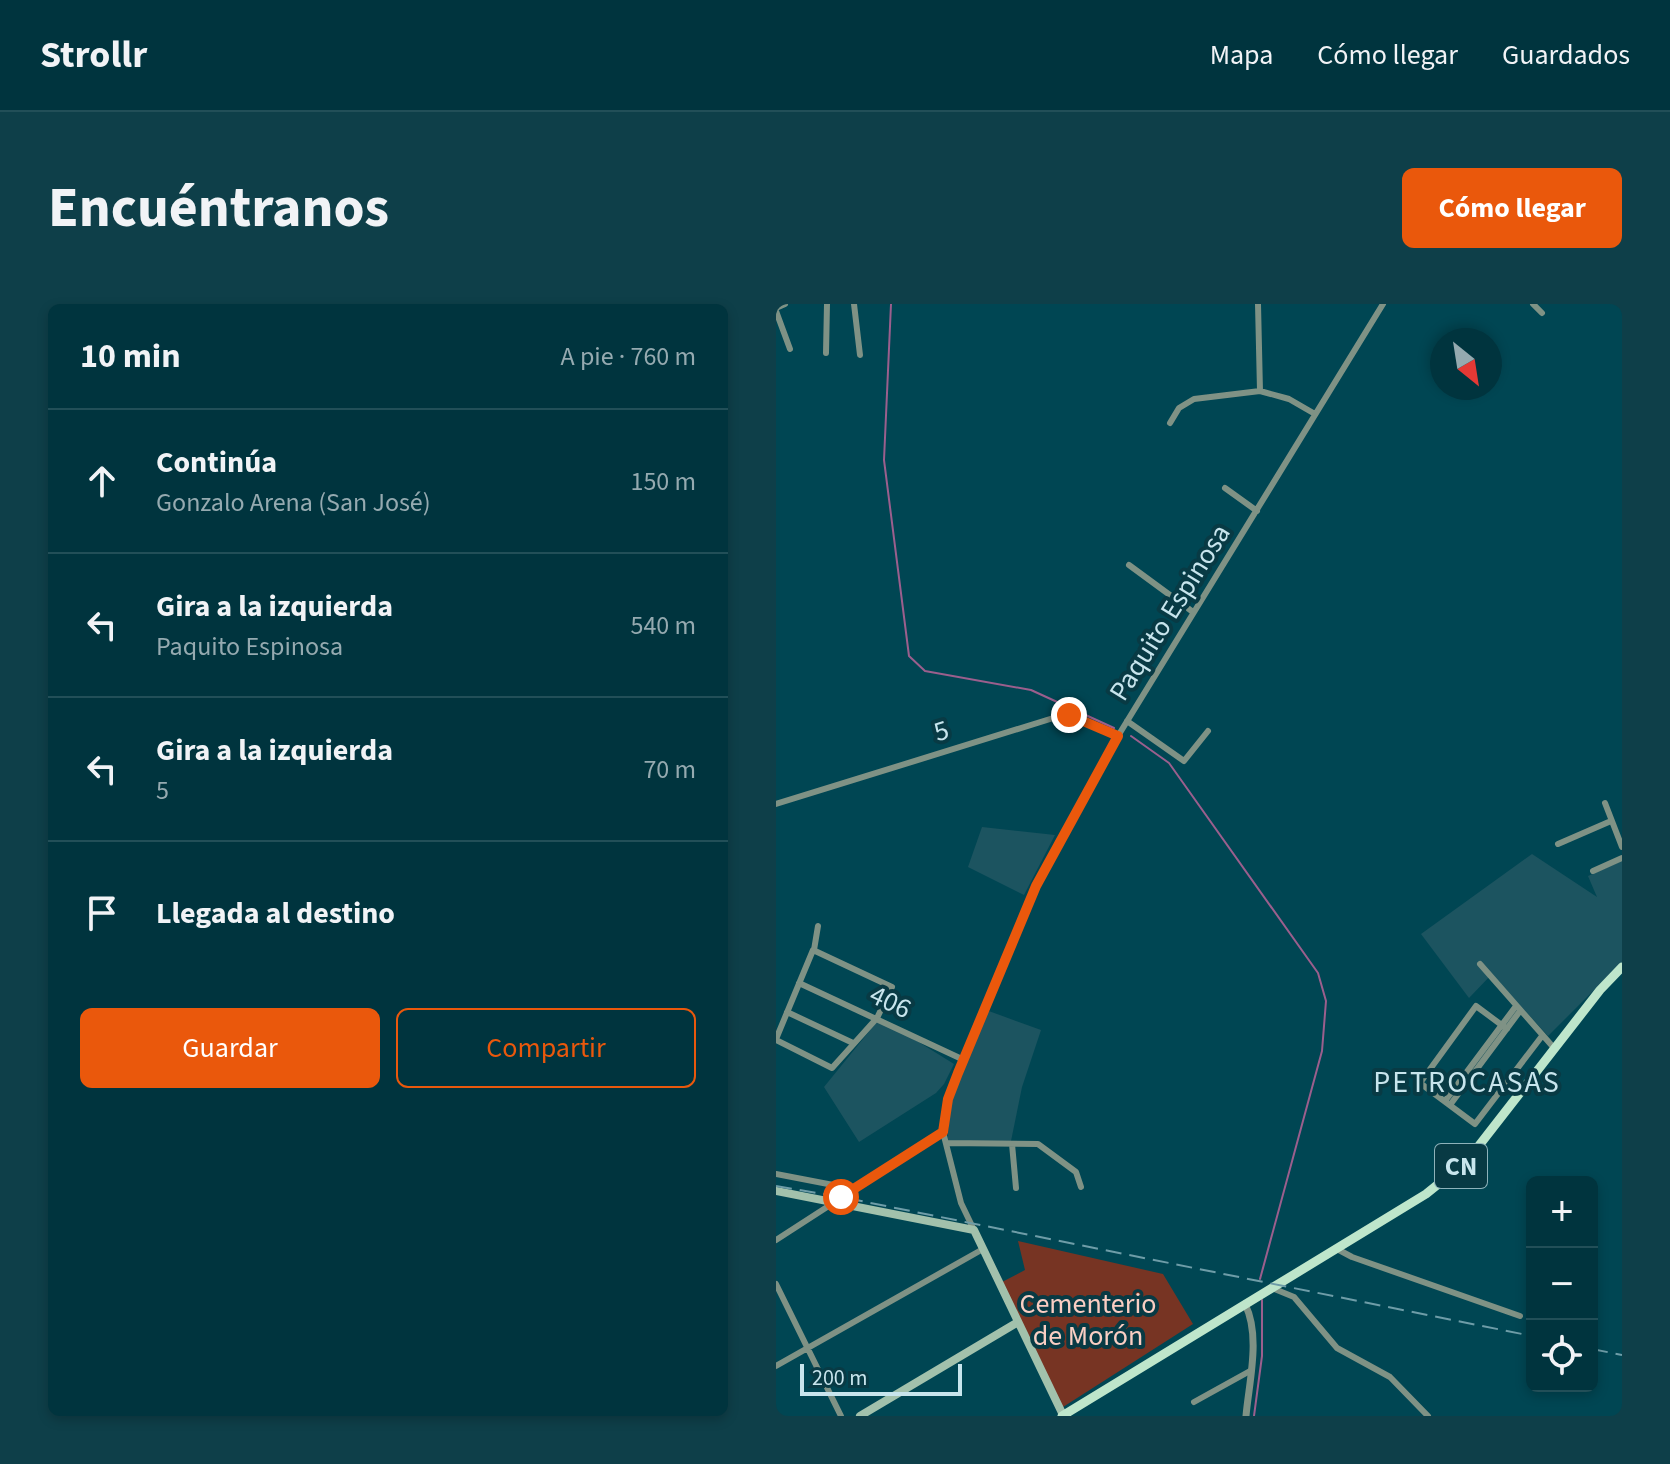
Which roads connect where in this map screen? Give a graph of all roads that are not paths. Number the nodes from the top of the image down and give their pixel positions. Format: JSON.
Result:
{"nodes":[{"id":1,"x":785,"y":304,"type":"edge"},
{"id":2,"x":827,"y":304,"type":"edge"},
{"id":3,"x":854,"y":304,"type":"edge"},
{"id":4,"x":1258,"y":304,"type":"edge"},
{"id":5,"x":1383,"y":304,"type":"edge"},
{"id":6,"x":1533,"y":304,"type":"edge"},
{"id":7,"x":776,"y":310,"type":"edge"},
{"id":8,"x":1542,"y":313,"type":"dead end"},
{"id":9,"x":790,"y":349,"type":"dead end"},
{"id":10,"x":826,"y":353,"type":"dead end"},
{"id":11,"x":860,"y":355,"type":"dead end"},
{"id":12,"x":1260,"y":391,"type":"junction"},
{"id":13,"x":1315,"y":414,"type":"junction"},
{"id":14,"x":1170,"y":423,"type":"dead end"},
{"id":15,"x":1225,"y":488,"type":"dead end"},
{"id":16,"x":1257,"y":511,"type":"junction"},
{"id":17,"x":1129,"y":565,"type":"dead end"},
{"id":18,"x":1193,"y":612,"type":"junction"},
{"id":19,"x":1127,"y":721,"type":"junction"},
{"id":20,"x":1208,"y":731,"type":"dead end"},
{"id":21,"x":1118,"y":736,"type":"junction"},
{"id":22,"x":1605,"y":803,"type":"dead end"},
{"id":23,"x":776,"y":804,"type":"edge"},
{"id":24,"x":1611,"y":821,"type":"junction"},
{"id":25,"x":1558,"y":844,"type":"dead end"},
{"id":26,"x":1622,"y":847,"type":"edge"},
{"id":27,"x":1622,"y":858,"type":"edge"},
{"id":28,"x":1593,"y":871,"type":"dead end"},
{"id":29,"x":818,"y":926,"type":"dead end"},
{"id":30,"x":813,"y":950,"type":"junction"},
{"id":31,"x":1480,"y":964,"type":"dead end"},
{"id":32,"x":1622,"y":967,"type":"edge"},
{"id":33,"x":799,"y":983,"type":"junction"},
{"id":34,"x":1518,"y":1009,"type":"junction"},
{"id":35,"x":787,"y":1012,"type":"junction"},
{"id":36,"x":877,"y":1018,"type":"junction"},
{"id":37,"x":1504,"y":1027,"type":"junction"},
{"id":38,"x":1542,"y":1036,"type":"junction"},
{"id":39,"x":776,"y":1040,"type":"edge"},
{"id":40,"x":853,"y":1043,"type":"junction"},
{"id":41,"x":1554,"y":1048,"type":"junction"},
{"id":42,"x":964,"y":1060,"type":"junction"},
{"id":43,"x":1447,"y":1103,"type":"junction"},
{"id":44,"x":943,"y":1132,"type":"junction"},
{"id":45,"x":946,"y":1143,"type":"junction"},
{"id":46,"x":1012,"y":1144,"type":"junction"},
{"id":47,"x":776,"y":1174,"type":"edge"},
{"id":48,"x":1081,"y":1187,"type":"dead end"},
{"id":49,"x":1016,"y":1188,"type":"dead end"},
{"id":50,"x":854,"y":1189,"type":"junction"},
{"id":51,"x":776,"y":1191,"type":"edge"},
{"id":52,"x":833,"y":1202,"type":"junction"},
{"id":53,"x":974,"y":1230,"type":"junction"},
{"id":54,"x":776,"y":1240,"type":"edge"},
{"id":55,"x":983,"y":1249,"type":"junction"},
{"id":56,"x":1337,"y":1249,"type":"junction"},
{"id":57,"x":776,"y":1284,"type":"edge"},
{"id":58,"x":1272,"y":1288,"type":"junction"},
{"id":59,"x":1245,"y":1304,"type":"junction"},
{"id":60,"x":1520,"y":1316,"type":"dead end"},
{"id":61,"x":1018,"y":1322,"type":"junction"},
{"id":62,"x":807,"y":1348,"type":"junction"},
{"id":63,"x":776,"y":1366,"type":"edge"},
{"id":64,"x":1250,"y":1371,"type":"junction"},
{"id":65,"x":1194,"y":1402,"type":"dead end"},
{"id":66,"x":841,"y":1416,"type":"edge"},
{"id":67,"x":860,"y":1416,"type":"edge"},
{"id":68,"x":1063,"y":1416,"type":"edge"},
{"id":69,"x":1246,"y":1416,"type":"edge"},
{"id":70,"x":1428,"y":1416,"type":"edge"}],
"edges":[{"from":1,"to":7,"type":"street"},
{"from":2,"to":10,"type":"street"},
{"from":3,"to":11,"type":"street"},
{"from":4,"to":12,"type":"street"},
{"from":5,"to":13,"type":"street","name":"Paquito Espinosa"},
{"from":6,"to":8,"type":"street"},
{"from":7,"to":9,"type":"street"},
{"from":12,"to":13,"type":"street"},
{"from":12,"to":14,"type":"street"},
{"from":13,"to":16,"type":"street","name":"Paquito Espinosa"},
{"from":15,"to":16,"type":"street"},
{"from":16,"to":18,"type":"street","name":"Paquito Espinosa"},
{"from":17,"to":18,"type":"street"},
{"from":18,"to":19,"type":"street","name":"Paquito Espinosa"},
{"from":19,"to":20,"type":"street"},
{"from":19,"to":21,"type":"street","name":"Paquito Espinosa"},
{"from":21,"to":23,"type":"street","name":"5"},
{"from":21,"to":42,"type":"street","name":"Paquito Espinosa"},
{"from":22,"to":24,"type":"street"},
{"from":24,"to":25,"type":"street"},
{"from":24,"to":26,"type":"street"},
{"from":27,"to":28,"type":"street"},
{"from":29,"to":30,"type":"street"},
{"from":30,"to":33,"type":"street"},
{"from":30,"to":36,"type":"street"},
{"from":31,"to":34,"type":"street"},
{"from":32,"to":41,"type":"main road","number":"CN"},
{"from":33,"to":35,"type":"street"},
{"from":33,"to":36,"type":"street","name":"406"},
{"from":34,"to":37,"type":"street"},
{"from":34,"to":38,"type":"street"},
{"from":35,"to":39,"type":"street"},
{"from":35,"to":40,"type":"street"},
{"from":36,"to":40,"type":"street"},
{"from":36,"to":42,"type":"street","name":"406"},
{"from":37,"to":43,"type":"street"},
{"from":37,"to":43,"type":"street"},
{"from":38,"to":41,"type":"street"},
{"from":38,"to":43,"type":"street"},
{"from":39,"to":40,"type":"street"},
{"from":41,"to":56,"type":"main road","number":"CN"},
{"from":42,"to":44,"type":"street","name":"Paquito Espinosa"},
{"from":44,"to":45,"type":"street"},
{"from":44,"to":50,"type":"street"},
{"from":45,"to":46,"type":"street"},
{"from":45,"to":53,"type":"street"},
{"from":46,"to":48,"type":"street"},
{"from":46,"to":49,"type":"street"},
{"from":47,"to":50,"type":"street"},
{"from":50,"to":52,"type":"street"},
{"from":51,"to":52,"type":"main road"},
{"from":52,"to":53,"type":"main road"},
{"from":52,"to":54,"type":"street"},
{"from":53,"to":55,"type":"main road"},
{"from":55,"to":61,"type":"main road"},
{"from":55,"to":62,"type":"street"},
{"from":56,"to":58,"type":"main road","number":"CN"},
{"from":56,"to":60,"type":"street"},
{"from":57,"to":62,"type":"street"},
{"from":58,"to":59,"type":"main road","number":"CN"},
{"from":58,"to":70,"type":"street"},
{"from":59,"to":64,"type":"street"},
{"from":59,"to":68,"type":"main road","number":"CN"},
{"from":61,"to":67,"type":"main road"},
{"from":61,"to":68,"type":"main road"},
{"from":62,"to":63,"type":"street"},
{"from":62,"to":66,"type":"street"},
{"from":64,"to":65,"type":"street"},
{"from":64,"to":69,"type":"street"}]}
